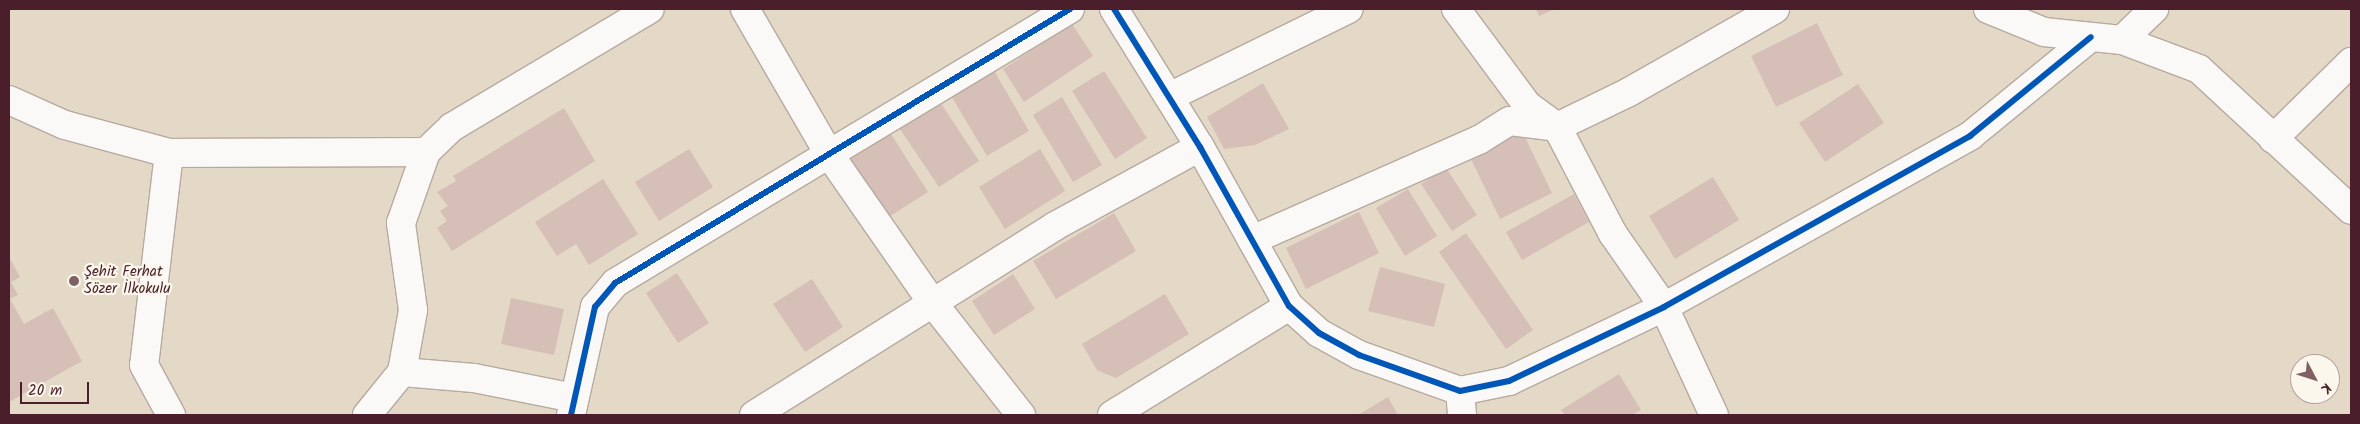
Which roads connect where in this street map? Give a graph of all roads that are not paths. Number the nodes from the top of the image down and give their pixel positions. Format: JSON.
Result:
{"nodes":[{"id":1,"x":650,"y":9,"type":"edge"},
{"id":2,"x":745,"y":9,"type":"edge"},
{"id":3,"x":1070,"y":9,"type":"edge"},
{"id":4,"x":1114,"y":9,"type":"edge"},
{"id":5,"x":1349,"y":9,"type":"edge"},
{"id":6,"x":1456,"y":9,"type":"edge"},
{"id":7,"x":1775,"y":9,"type":"edge"},
{"id":8,"x":1988,"y":9,"type":"edge"},
{"id":9,"x":2154,"y":9,"type":"edge"},
{"id":10,"x":2092,"y":37,"type":"junction"},
{"id":11,"x":2122,"y":40,"type":"junction"},
{"id":12,"x":2351,"y":62,"type":"edge"},
{"id":13,"x":1169,"y":97,"type":"junction"},
{"id":14,"x":9,"y":100,"type":"edge"},
{"id":15,"x":1557,"y":127,"type":"junction"},
{"id":16,"x":2273,"y":139,"type":"junction"},
{"id":17,"x":1200,"y":147,"type":"junction"},
{"id":18,"x":426,"y":152,"type":"junction"},
{"id":19,"x":169,"y":153,"type":"junction"},
{"id":20,"x":829,"y":154,"type":"junction"},
{"id":21,"x":2351,"y":210,"type":"edge"},
{"id":22,"x":1252,"y":240,"type":"junction"},
{"id":23,"x":932,"y":302,"type":"junction"},
{"id":24,"x":1289,"y":306,"type":"junction"},
{"id":25,"x":1664,"y":307,"type":"junction"},
{"id":26,"x":402,"y":372,"type":"junction"},
{"id":27,"x":1461,"y":403,"type":"edge"},
{"id":28,"x":573,"y":407,"type":"edge"},
{"id":29,"x":171,"y":415,"type":"edge"},
{"id":30,"x":367,"y":415,"type":"edge"},
{"id":31,"x":754,"y":415,"type":"edge"},
{"id":32,"x":1021,"y":415,"type":"edge"},
{"id":33,"x":1112,"y":415,"type":"edge"},
{"id":34,"x":1714,"y":415,"type":"edge"}],
"edges":[{"from":1,"to":18,"type":"street"},
{"from":2,"to":20,"type":"street"},
{"from":3,"to":20,"type":"street"},
{"from":4,"to":13,"type":"street"},
{"from":5,"to":13,"type":"street"},
{"from":6,"to":15,"type":"street"},
{"from":7,"to":15,"type":"street"},
{"from":8,"to":10,"type":"street"},
{"from":9,"to":11,"type":"street"},
{"from":10,"to":11,"type":"street"},
{"from":10,"to":25,"type":"street"},
{"from":11,"to":16,"type":"street"},
{"from":12,"to":16,"type":"street"},
{"from":13,"to":17,"type":"street"},
{"from":14,"to":19,"type":"street"},
{"from":15,"to":22,"type":"street"},
{"from":15,"to":25,"type":"street"},
{"from":16,"to":21,"type":"street"},
{"from":17,"to":22,"type":"street"},
{"from":17,"to":23,"type":"street"},
{"from":18,"to":19,"type":"street"},
{"from":18,"to":26,"type":"street"},
{"from":19,"to":29,"type":"street"},
{"from":20,"to":23,"type":"street"},
{"from":20,"to":28,"type":"street"},
{"from":22,"to":24,"type":"street"},
{"from":23,"to":31,"type":"street"},
{"from":23,"to":32,"type":"street"},
{"from":24,"to":27,"type":"street"},
{"from":24,"to":33,"type":"street"},
{"from":25,"to":27,"type":"street"},
{"from":25,"to":34,"type":"street"},
{"from":26,"to":28,"type":"street"},
{"from":26,"to":30,"type":"street"}]}
